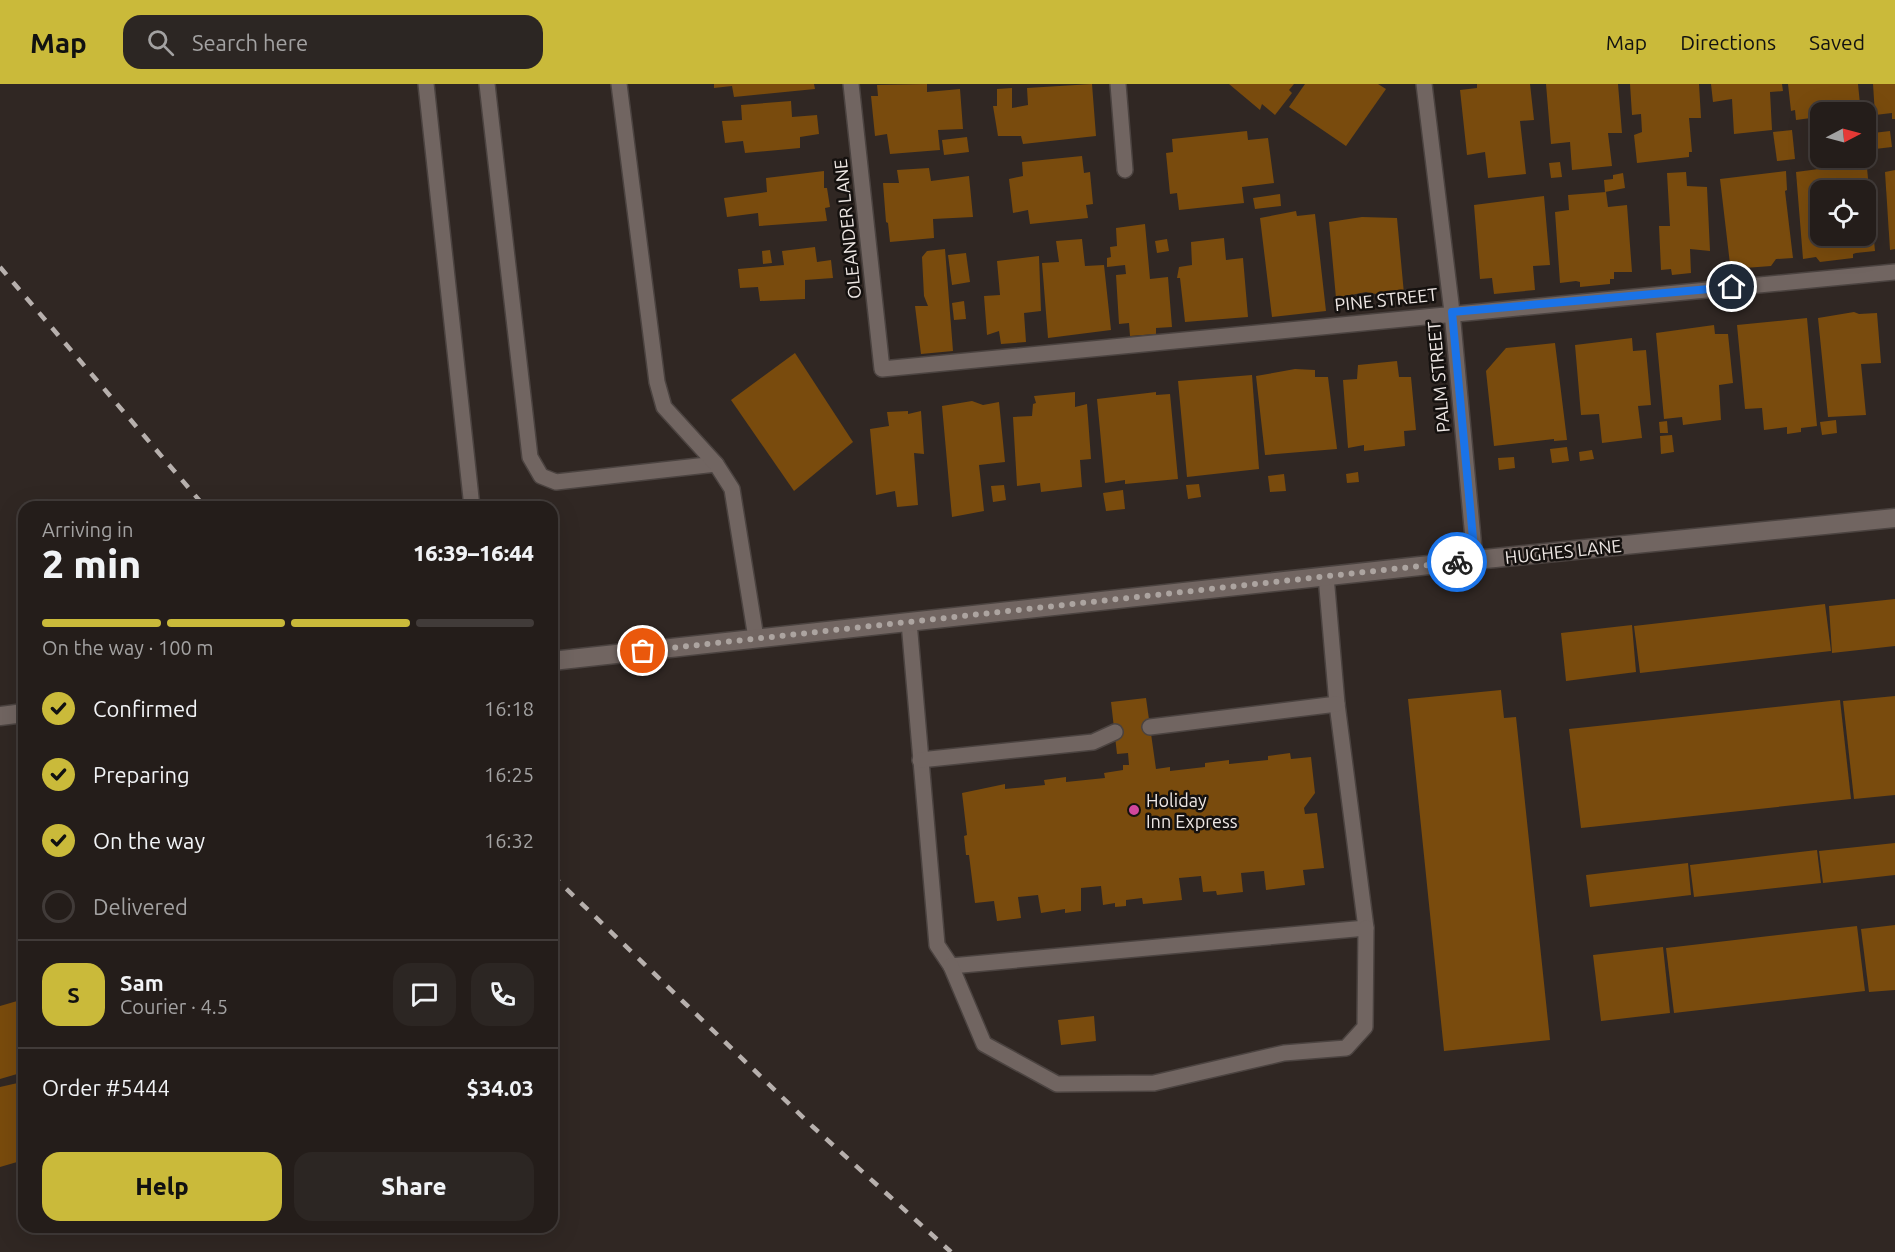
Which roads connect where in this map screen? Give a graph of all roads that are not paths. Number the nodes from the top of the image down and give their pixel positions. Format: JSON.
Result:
{"nodes":[{"id":1,"x":426,"y":84,"type":"edge"},
{"id":2,"x":488,"y":84,"type":"edge"},
{"id":3,"x":619,"y":84,"type":"edge"},
{"id":4,"x":851,"y":84,"type":"edge"},
{"id":5,"x":1118,"y":84,"type":"edge"},
{"id":6,"x":1425,"y":84,"type":"edge"},
{"id":7,"x":1125,"y":170,"type":"dead end"},
{"id":8,"x":1895,"y":272,"type":"edge"},
{"id":9,"x":1452,"y":312,"type":"junction"},
{"id":10,"x":882,"y":369,"type":"joint"},
{"id":11,"x":716,"y":464,"type":"junction"},
{"id":12,"x":471,"y":501,"type":"edge"},
{"id":13,"x":1895,"y":518,"type":"edge"},
{"id":14,"x":1475,"y":560,"type":"junction"},
{"id":15,"x":1326,"y":576,"type":"junction"},
{"id":16,"x":909,"y":622,"type":"junction"},
{"id":17,"x":756,"y":638,"type":"junction"},
{"id":18,"x":558,"y":660,"type":"edge"},
{"id":19,"x":1337,"y":704,"type":"junction"},
{"id":20,"x":18,"y":714,"type":"edge"},
{"id":21,"x":0,"y":716,"type":"edge"},
{"id":22,"x":1150,"y":727,"type":"dead end"},
{"id":23,"x":1115,"y":732,"type":"dead end"},
{"id":24,"x":920,"y":760,"type":"junction"},
{"id":25,"x":1366,"y":928,"type":"junction"},
{"id":26,"x":951,"y":966,"type":"junction"}],
"edges":[{"from":1,"to":12,"type":"lane"},
{"from":2,"to":11,"type":"lane"},
{"from":3,"to":11,"type":"lane"},
{"from":4,"to":10,"type":"lane","name":"OLEANDER LANE"},
{"from":5,"to":7,"type":"lane"},
{"from":6,"to":9,"type":"lane","name":"PALM STREET"},
{"from":8,"to":9,"type":"lane","name":"PINE STREET"},
{"from":9,"to":10,"type":"lane","name":"PINE STREET"},
{"from":9,"to":14,"type":"lane","name":"PALM STREET"},
{"from":11,"to":17,"type":"lane"},
{"from":13,"to":14,"type":"street","name":"HUGHES LANE"},
{"from":14,"to":15,"type":"street","name":"HUGHES LANE"},
{"from":15,"to":16,"type":"street","name":"HUGHES LANE"},
{"from":15,"to":19,"type":"lane"},
{"from":16,"to":17,"type":"street","name":"HUGHES LANE"},
{"from":16,"to":24,"type":"lane"},
{"from":17,"to":18,"type":"street","name":"HUGHES LANE"},
{"from":19,"to":22,"type":"lane"},
{"from":19,"to":25,"type":"lane"},
{"from":20,"to":21,"type":"street"},
{"from":23,"to":24,"type":"lane"},
{"from":24,"to":26,"type":"lane"},
{"from":25,"to":26,"type":"lane"},
{"from":25,"to":26,"type":"lane"}]}
